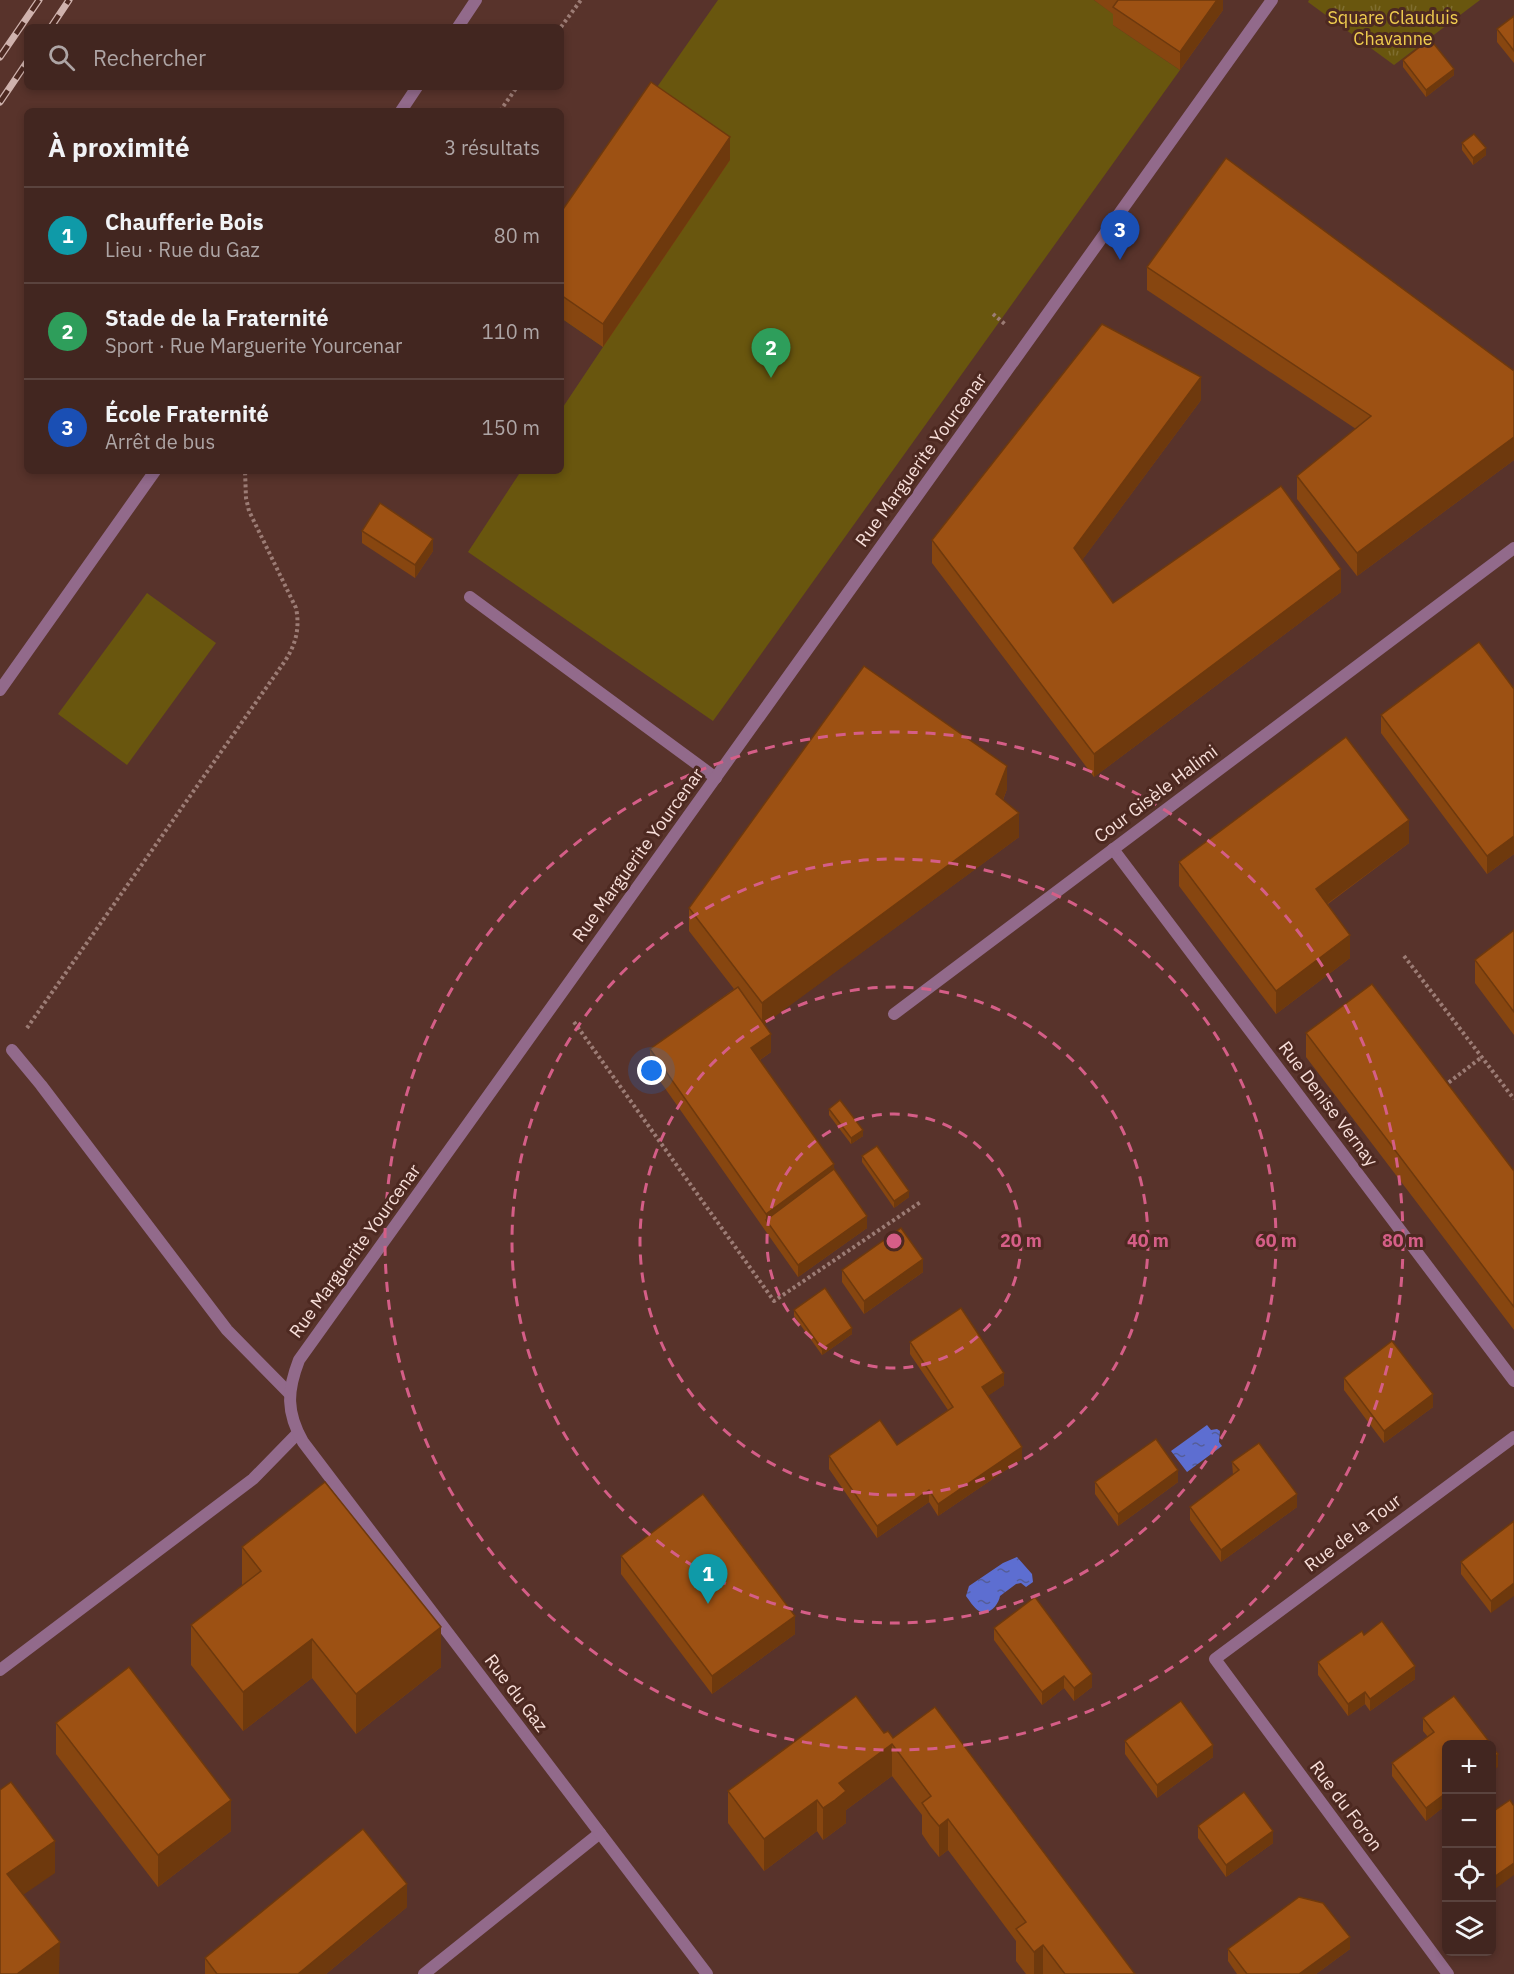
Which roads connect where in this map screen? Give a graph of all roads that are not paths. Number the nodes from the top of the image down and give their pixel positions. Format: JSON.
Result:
{"nodes":[{"id":1,"x":476,"y":0,"type":"edge"},
{"id":2,"x":1272,"y":0,"type":"edge"},
{"id":3,"x":460,"y":24,"type":"edge"},
{"id":4,"x":415,"y":90,"type":"edge"},
{"id":5,"x":403,"y":108,"type":"edge"},
{"id":6,"x":153,"y":474,"type":"edge"},
{"id":7,"x":1514,"y":548,"type":"edge"},
{"id":8,"x":470,"y":597,"type":"dead end"},
{"id":9,"x":0,"y":690,"type":"edge"},
{"id":10,"x":716,"y":778,"type":"junction"},
{"id":11,"x":1113,"y":849,"type":"junction"},
{"id":12,"x":894,"y":1014,"type":"dead end"},
{"id":13,"x":12,"y":1050,"type":"road end"},
{"id":14,"x":1514,"y":1381,"type":"edge"},
{"id":15,"x":290,"y":1393,"type":"junction"},
{"id":16,"x":298,"y":1432,"type":"junction"},
{"id":17,"x":1514,"y":1437,"type":"edge"},
{"id":18,"x":1215,"y":1659,"type":"joint"},
{"id":19,"x":0,"y":1670,"type":"edge"},
{"id":20,"x":600,"y":1833,"type":"junction"},
{"id":21,"x":424,"y":1974,"type":"edge"},
{"id":22,"x":706,"y":1974,"type":"edge"},
{"id":23,"x":1448,"y":1974,"type":"edge"}],
"edges":[{"from":1,"to":3,"type":"street"},
{"from":2,"to":10,"type":"street","name":"Rue Marguerite Yourcenar"},
{"from":4,"to":5,"type":"street"},
{"from":6,"to":9,"type":"street"},
{"from":7,"to":11,"type":"street","name":"Cour Gisèle Halimi"},
{"from":8,"to":10,"type":"street"},
{"from":10,"to":15,"type":"street","name":"Rue Marguerite Yourcenar"},
{"from":11,"to":12,"type":"street","name":"Cour Gisèle Halimi"},
{"from":11,"to":14,"type":"street","name":"Rue Denise Vernay"},
{"from":13,"to":15,"type":"street"},
{"from":15,"to":16,"type":"street","name":"Rue Marguerite Yourcenar"},
{"from":16,"to":19,"type":"street"},
{"from":16,"to":20,"type":"street","name":"Rue du Gaz"},
{"from":17,"to":18,"type":"street","name":"Rue de la Tour"},
{"from":18,"to":23,"type":"street","name":"Rue du Foron"},
{"from":20,"to":21,"type":"street"},
{"from":20,"to":22,"type":"street","name":"Rue du Gaz"}]}
